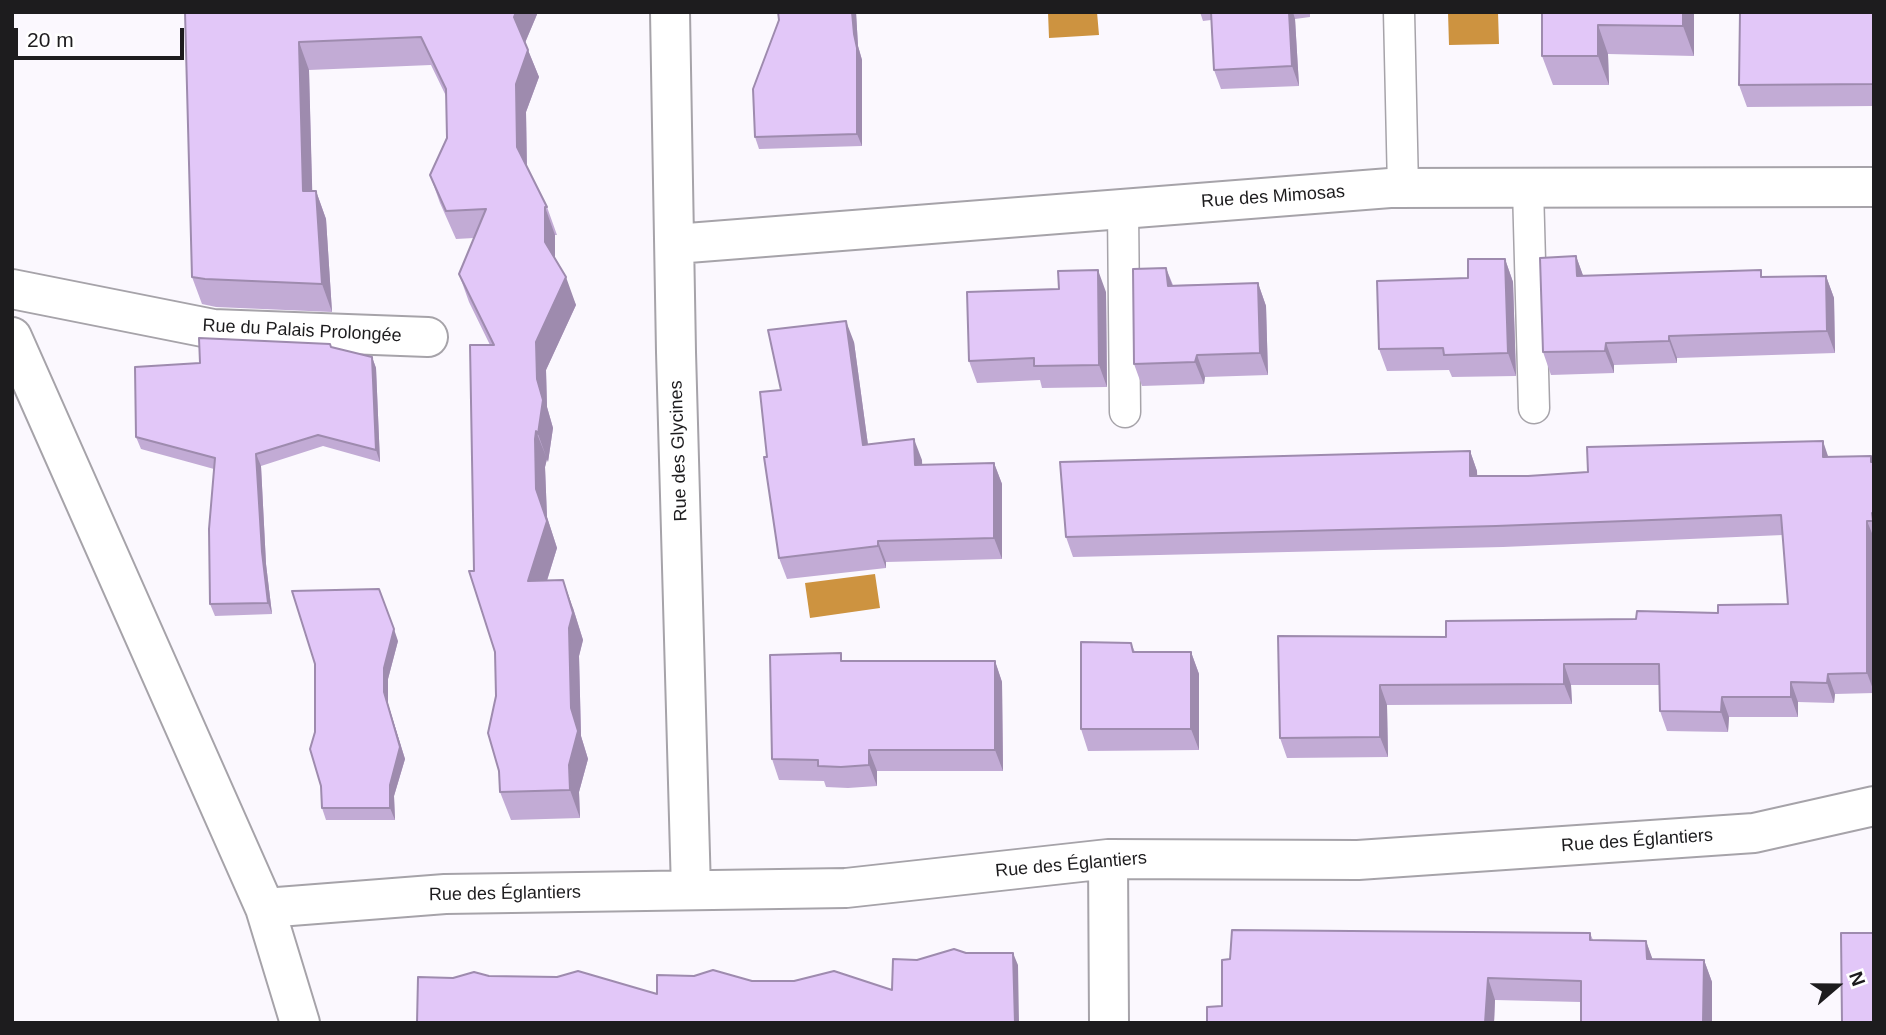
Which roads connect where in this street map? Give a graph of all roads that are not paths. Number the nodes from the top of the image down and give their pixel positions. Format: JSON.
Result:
{"nodes":[{"id":1,"x":670,"y":12,"type":"edge"},
{"id":2,"x":1399,"y":12,"type":"edge"},
{"id":3,"x":1874,"y":187,"type":"edge"},
{"id":4,"x":1403,"y":188,"type":"junction"},
{"id":5,"x":1528,"y":188,"type":"junction"},
{"id":6,"x":1123,"y":209,"type":"junction"},
{"id":7,"x":675,"y":244,"type":"junction"},
{"id":8,"x":12,"y":289,"type":"edge"},
{"id":9,"x":12,"y":337,"type":"edge"},
{"id":10,"x":428,"y":337,"type":"dead end"},
{"id":11,"x":1534,"y":408,"type":"dead end"},
{"id":12,"x":1125,"y":412,"type":"dead end"},
{"id":13,"x":1874,"y":806,"type":"edge"},
{"id":14,"x":1108,"y":859,"type":"junction"},
{"id":15,"x":691,"y":890,"type":"junction"},
{"id":16,"x":265,"y":908,"type":"junction"},
{"id":17,"x":300,"y":1023,"type":"edge"},
{"id":18,"x":1109,"y":1023,"type":"edge"}],
"edges":[{"from":1,"to":7,"type":"street","name":"Rue des Glycines"},
{"from":2,"to":4,"type":"lane"},
{"from":3,"to":5,"type":"street","name":"Rue des Mimosas"},
{"from":4,"to":5,"type":"street","name":"Rue des Mimosas"},
{"from":4,"to":6,"type":"street","name":"Rue des Mimosas"},
{"from":5,"to":11,"type":"lane"},
{"from":6,"to":7,"type":"street","name":"Rue des Mimosas"},
{"from":6,"to":12,"type":"lane"},
{"from":7,"to":15,"type":"street","name":"Rue des Glycines"},
{"from":8,"to":10,"type":"street","name":"Rue du Palais Prolongée"},
{"from":9,"to":16,"type":"street"},
{"from":13,"to":14,"type":"street","name":"Rue des Églantiers"},
{"from":14,"to":15,"type":"street","name":"Rue des Églantiers"},
{"from":14,"to":18,"type":"street"},
{"from":15,"to":16,"type":"street","name":"Rue des Églantiers"},
{"from":16,"to":17,"type":"street"}]}
